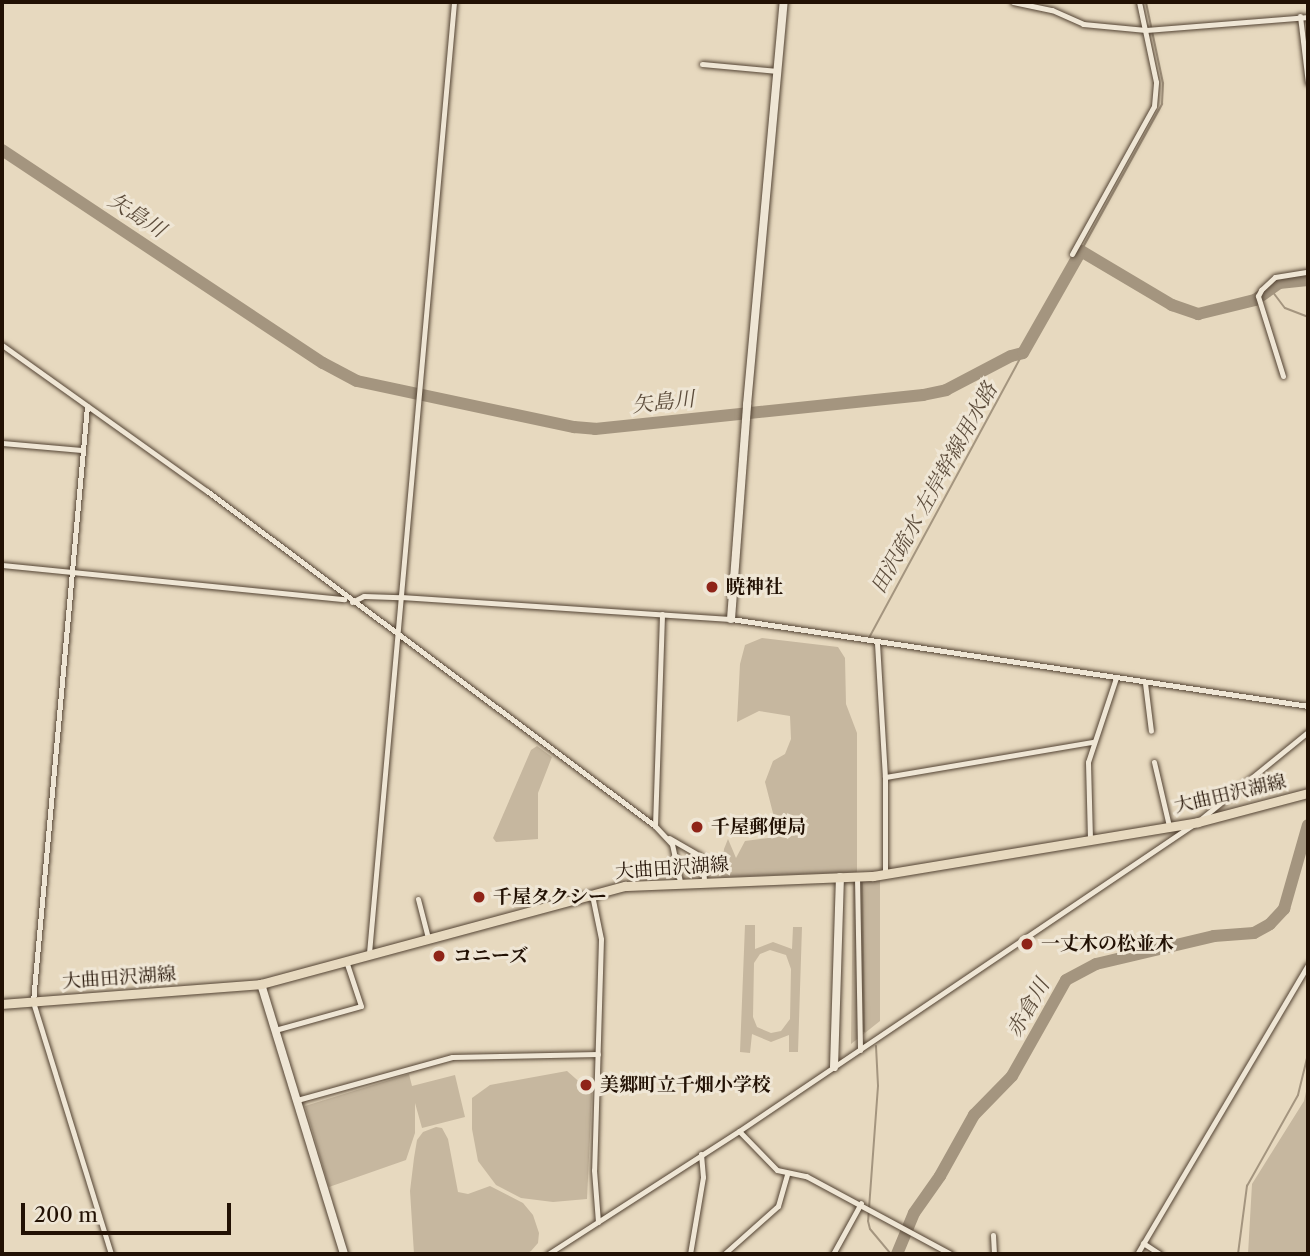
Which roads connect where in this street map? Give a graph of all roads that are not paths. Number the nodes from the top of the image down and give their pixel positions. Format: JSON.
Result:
{"nodes":[{"id":1,"x":454,"y":2,"type":"edge"},
{"id":2,"x":784,"y":2,"type":"edge"},
{"id":3,"x":1013,"y":2,"type":"edge"},
{"id":4,"x":1139,"y":2,"type":"edge"},
{"id":5,"x":1300,"y":16,"type":"junction"},
{"id":6,"x":1308,"y":17,"type":"edge"},
{"id":7,"x":1146,"y":30,"type":"junction"},
{"id":8,"x":702,"y":64,"type":"dead end"},
{"id":9,"x":778,"y":71,"type":"junction"},
{"id":10,"x":1308,"y":83,"type":"edge"},
{"id":11,"x":1072,"y":254,"type":"dead end"},
{"id":12,"x":1308,"y":272,"type":"edge"},
{"id":13,"x":2,"y":345,"type":"edge"},
{"id":14,"x":1283,"y":376,"type":"dead end"},
{"id":15,"x":87,"y":406,"type":"junction"},
{"id":16,"x":2,"y":443,"type":"edge"},
{"id":17,"x":82,"y":450,"type":"junction"},
{"id":18,"x":2,"y":565,"type":"edge"},
{"id":19,"x":72,"y":571,"type":"junction"},
{"id":20,"x":400,"y":597,"type":"junction"},
{"id":21,"x":350,"y":601,"type":"junction"},
{"id":22,"x":662,"y":614,"type":"junction"},
{"id":23,"x":731,"y":619,"type":"junction"},
{"id":24,"x":397,"y":636,"type":"junction"},
{"id":25,"x":877,"y":643,"type":"junction"},
{"id":26,"x":1116,"y":678,"type":"junction"},
{"id":27,"x":1145,"y":683,"type":"junction"},
{"id":28,"x":1308,"y":706,"type":"edge"},
{"id":29,"x":1151,"y":731,"type":"dead end"},
{"id":30,"x":1308,"y":732,"type":"edge"},
{"id":31,"x":1093,"y":743,"type":"junction"},
{"id":32,"x":1154,"y":762,"type":"dead end"},
{"id":33,"x":885,"y":777,"type":"junction"},
{"id":34,"x":1308,"y":793,"type":"edge"},
{"id":35,"x":1198,"y":822,"type":"junction"},
{"id":36,"x":654,"y":826,"type":"junction"},
{"id":37,"x":1169,"y":826,"type":"junction"},
{"id":38,"x":663,"y":835,"type":"junction"},
{"id":39,"x":1090,"y":839,"type":"junction"},
{"id":40,"x":885,"y":874,"type":"junction"},
{"id":41,"x":840,"y":877,"type":"junction"},
{"id":42,"x":857,"y":877,"type":"junction"},
{"id":43,"x":704,"y":883,"type":"junction"},
{"id":44,"x":680,"y":884,"type":"junction"},
{"id":45,"x":592,"y":895,"type":"junction"},
{"id":46,"x":418,"y":899,"type":"dead end"},
{"id":47,"x":428,"y":938,"type":"junction"},
{"id":48,"x":369,"y":953,"type":"junction"},
{"id":49,"x":346,"y":960,"type":"junction"},
{"id":50,"x":1308,"y":965,"type":"edge"},
{"id":51,"x":261,"y":984,"type":"junction"},
{"id":52,"x":33,"y":1002,"type":"junction"},
{"id":53,"x":2,"y":1004,"type":"edge"},
{"id":54,"x":275,"y":1030,"type":"junction"},
{"id":55,"x":860,"y":1050,"type":"junction"},
{"id":56,"x":598,"y":1054,"type":"junction"},
{"id":57,"x":834,"y":1067,"type":"junction"},
{"id":58,"x":296,"y":1100,"type":"junction"},
{"id":59,"x":739,"y":1131,"type":"junction"},
{"id":60,"x":701,"y":1154,"type":"junction"},
{"id":61,"x":787,"y":1174,"type":"junction"},
{"id":62,"x":861,"y":1203,"type":"junction"},
{"id":63,"x":597,"y":1222,"type":"junction"},
{"id":64,"x":993,"y":1235,"type":"dead end"},
{"id":65,"x":1143,"y":1243,"type":"junction"},
{"id":66,"x":111,"y":1254,"type":"edge"},
{"id":67,"x":344,"y":1254,"type":"edge"},
{"id":68,"x":548,"y":1254,"type":"edge"},
{"id":69,"x":690,"y":1254,"type":"edge"},
{"id":70,"x":724,"y":1254,"type":"edge"},
{"id":71,"x":833,"y":1254,"type":"edge"},
{"id":72,"x":951,"y":1254,"type":"edge"},
{"id":73,"x":994,"y":1254,"type":"edge"},
{"id":74,"x":1137,"y":1254,"type":"edge"},
{"id":75,"x":1160,"y":1254,"type":"edge"}],
"edges":[{"from":1,"to":20,"type":"street"},
{"from":2,"to":9,"type":"street"},
{"from":3,"to":7,"type":"street"},
{"from":4,"to":7,"type":"street"},
{"from":5,"to":6,"type":"street"},
{"from":5,"to":7,"type":"street"},
{"from":5,"to":10,"type":"street"},
{"from":7,"to":11,"type":"street"},
{"from":8,"to":9,"type":"street"},
{"from":9,"to":23,"type":"street"},
{"from":12,"to":14,"type":"street"},
{"from":13,"to":15,"type":"street"},
{"from":15,"to":17,"type":"street"},
{"from":15,"to":21,"type":"street"},
{"from":16,"to":17,"type":"street"},
{"from":17,"to":19,"type":"street"},
{"from":18,"to":19,"type":"street"},
{"from":19,"to":21,"type":"street"},
{"from":19,"to":52,"type":"street"},
{"from":20,"to":21,"type":"street"},
{"from":20,"to":22,"type":"street"},
{"from":20,"to":24,"type":"street"},
{"from":21,"to":24,"type":"street"},
{"from":22,"to":23,"type":"street"},
{"from":22,"to":36,"type":"street"},
{"from":23,"to":25,"type":"street"},
{"from":24,"to":36,"type":"street"},
{"from":24,"to":48,"type":"street"},
{"from":25,"to":26,"type":"street"},
{"from":25,"to":33,"type":"street"},
{"from":26,"to":27,"type":"street"},
{"from":26,"to":31,"type":"street"},
{"from":27,"to":28,"type":"street"},
{"from":27,"to":29,"type":"street"},
{"from":30,"to":35,"type":"street"},
{"from":31,"to":33,"type":"street"},
{"from":31,"to":39,"type":"street"},
{"from":32,"to":37,"type":"street"},
{"from":33,"to":40,"type":"street"},
{"from":34,"to":35,"type":"main road","name":"大曲田沢湖線"},
{"from":35,"to":37,"type":"main road","name":"大曲田沢湖線"},
{"from":35,"to":55,"type":"street"},
{"from":36,"to":38,"type":"street"},
{"from":37,"to":39,"type":"main road","name":"大曲田沢湖線"},
{"from":38,"to":43,"type":"street"},
{"from":38,"to":44,"type":"street"},
{"from":39,"to":40,"type":"main road","name":"大曲田沢湖線"},
{"from":40,"to":42,"type":"main road","name":"大曲田沢湖線"},
{"from":41,"to":42,"type":"main road","name":"大曲田沢湖線"},
{"from":41,"to":43,"type":"main road","name":"大曲田沢湖線"},
{"from":41,"to":57,"type":"street"},
{"from":42,"to":55,"type":"street"},
{"from":43,"to":44,"type":"main road","name":"大曲田沢湖線"},
{"from":44,"to":45,"type":"main road","name":"大曲田沢湖線"},
{"from":45,"to":47,"type":"main road","name":"大曲田沢湖線"},
{"from":45,"to":56,"type":"street"},
{"from":46,"to":47,"type":"street"},
{"from":47,"to":48,"type":"main road","name":"大曲田沢湖線"},
{"from":48,"to":49,"type":"main road","name":"大曲田沢湖線"},
{"from":49,"to":51,"type":"main road","name":"大曲田沢湖線"},
{"from":49,"to":54,"type":"street"},
{"from":50,"to":65,"type":"street"},
{"from":51,"to":52,"type":"main road","name":"大曲田沢湖線"},
{"from":51,"to":54,"type":"street"},
{"from":52,"to":53,"type":"main road","name":"大曲田沢湖線"},
{"from":52,"to":66,"type":"street"},
{"from":54,"to":58,"type":"street"},
{"from":55,"to":57,"type":"street"},
{"from":56,"to":58,"type":"street"},
{"from":56,"to":63,"type":"street"},
{"from":57,"to":59,"type":"street"},
{"from":58,"to":67,"type":"street"},
{"from":59,"to":60,"type":"street"},
{"from":59,"to":61,"type":"street"},
{"from":60,"to":63,"type":"street"},
{"from":60,"to":69,"type":"street"},
{"from":61,"to":62,"type":"street"},
{"from":61,"to":70,"type":"street"},
{"from":62,"to":71,"type":"street"},
{"from":62,"to":72,"type":"street"},
{"from":63,"to":68,"type":"street"},
{"from":64,"to":73,"type":"street"},
{"from":65,"to":74,"type":"street"},
{"from":65,"to":75,"type":"street"}]}
